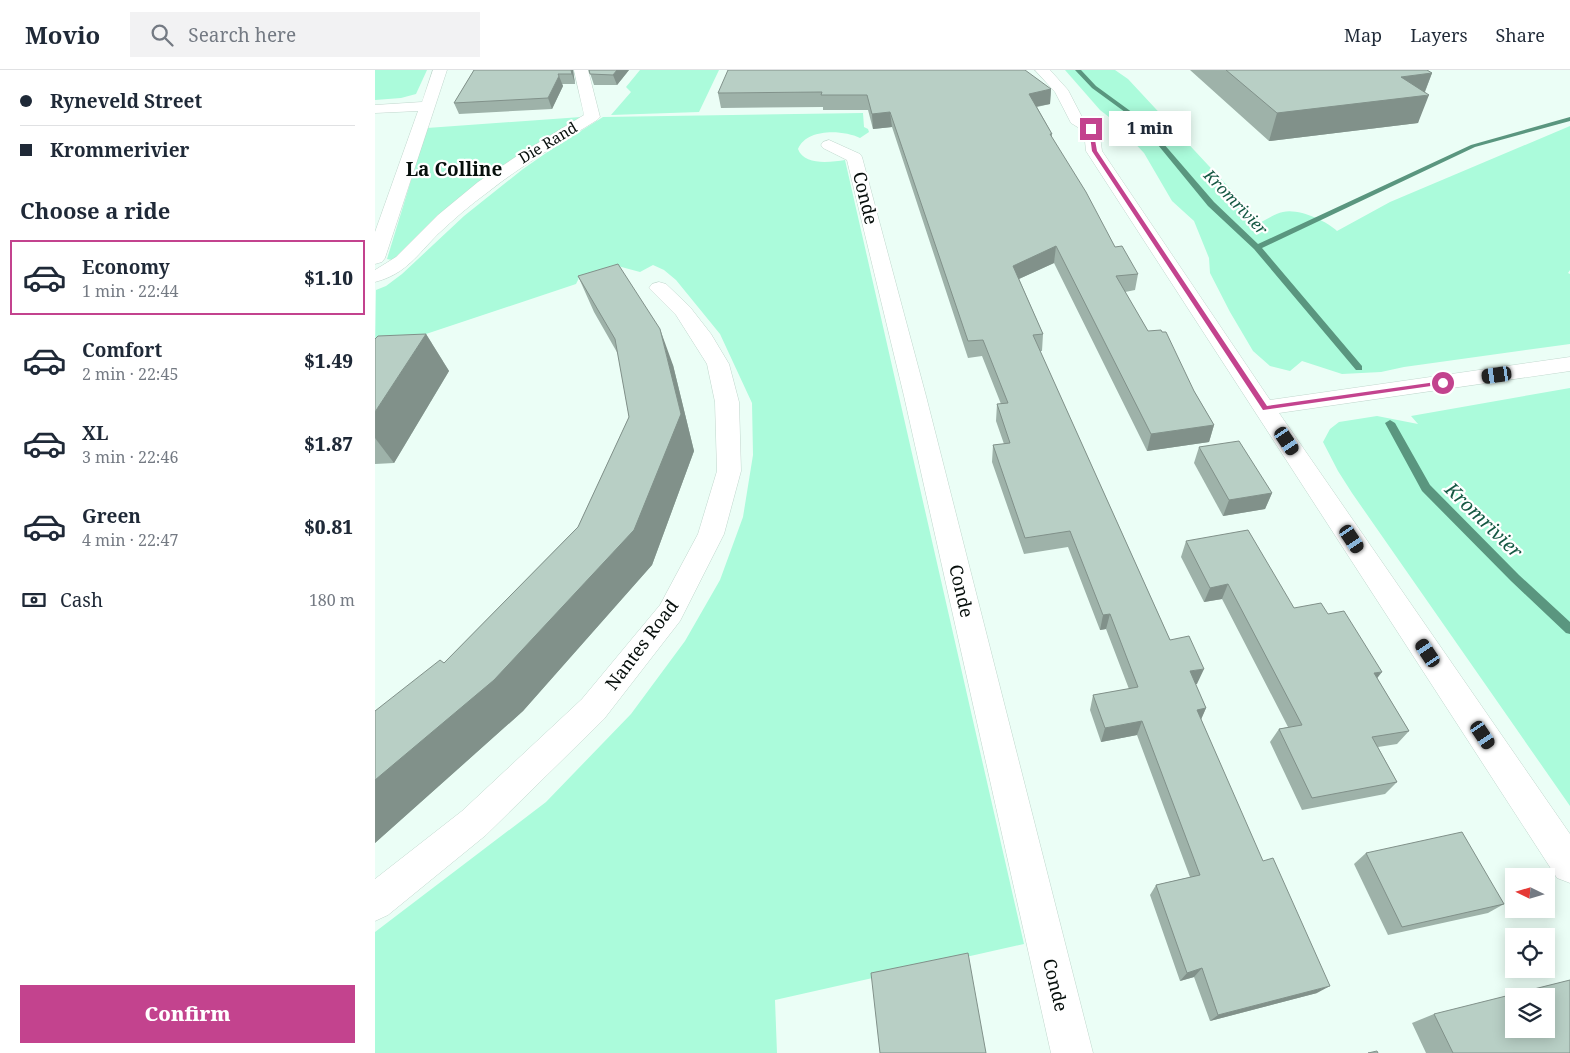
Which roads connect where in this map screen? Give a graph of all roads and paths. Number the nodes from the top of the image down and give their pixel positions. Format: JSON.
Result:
{"nodes":[{"id":1,"x":440,"y":70,"type":"edge"},
{"id":2,"x":581,"y":70,"type":"edge"},
{"id":3,"x":1042,"y":70,"type":"edge"},
{"id":4,"x":427,"y":106,"type":"junction"},
{"id":5,"x":375,"y":109,"type":"edge"},
{"id":6,"x":829,"y":145,"type":"dead end"},
{"id":7,"x":375,"y":258,"type":"edge"},
{"id":8,"x":375,"y":276,"type":"edge"},
{"id":9,"x":659,"y":288,"type":"dead end"},
{"id":10,"x":1570,"y":364,"type":"edge"},
{"id":11,"x":1265,"y":408,"type":"junction"},
{"id":12,"x":1570,"y":865,"type":"edge"},
{"id":13,"x":375,"y":902,"type":"edge"},
{"id":14,"x":1072,"y":1053,"type":"edge"}],
"edges":[{"from":1,"to":4,"type":"street"},
{"from":2,"to":8,"type":"street","name":"Die Rand"},
{"from":3,"to":11,"type":"street"},
{"from":4,"to":5,"type":"street"},
{"from":4,"to":7,"type":"street"},
{"from":6,"to":14,"type":"street","name":"Conde"},
{"from":9,"to":13,"type":"street","name":"Nantes Road"},
{"from":10,"to":11,"type":"street"},
{"from":11,"to":12,"type":"street"}]}
